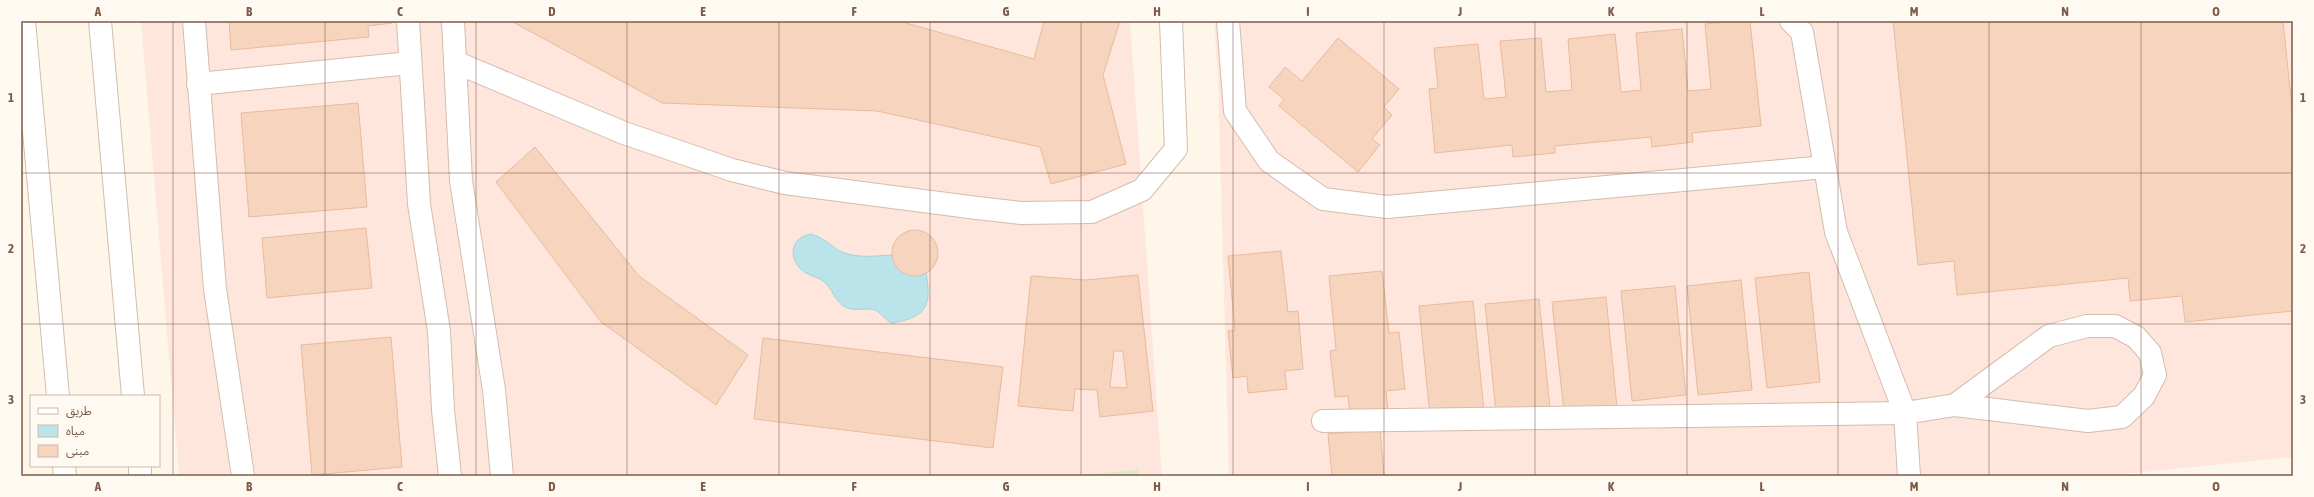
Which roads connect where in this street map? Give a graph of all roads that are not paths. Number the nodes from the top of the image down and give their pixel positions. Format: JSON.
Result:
{"nodes":[{"id":1,"x":24,"y":21,"type":"edge"},
{"id":2,"x":100,"y":21,"type":"edge"},
{"id":3,"x":194,"y":21,"type":"edge"},
{"id":4,"x":408,"y":21,"type":"edge"},
{"id":5,"x":453,"y":21,"type":"edge"},
{"id":6,"x":1171,"y":21,"type":"edge"},
{"id":7,"x":1228,"y":21,"type":"edge"},
{"id":8,"x":1791,"y":21,"type":"edge"},
{"id":9,"x":455,"y":62,"type":"junction"},
{"id":10,"x":410,"y":63,"type":"junction"},
{"id":11,"x":198,"y":84,"type":"junction"},
{"id":12,"x":1825,"y":167,"type":"junction"},
{"id":13,"x":58,"y":395,"type":"edge"},
{"id":14,"x":133,"y":395,"type":"edge"},
{"id":15,"x":1955,"y":405,"type":"junction"},
{"id":16,"x":1905,"y":413,"type":"junction"},
{"id":17,"x":1323,"y":421,"type":"dead end"},
{"id":18,"x":243,"y":476,"type":"edge"},
{"id":19,"x":450,"y":476,"type":"edge"},
{"id":20,"x":502,"y":476,"type":"edge"},
{"id":21,"x":1909,"y":476,"type":"edge"}],
"edges":[{"from":1,"to":13,"type":"street"},
{"from":2,"to":14,"type":"street"},
{"from":3,"to":11,"type":"street"},
{"from":4,"to":10,"type":"street"},
{"from":5,"to":9,"type":"street"},
{"from":6,"to":9,"type":"street"},
{"from":7,"to":12,"type":"street"},
{"from":8,"to":12,"type":"street"},
{"from":9,"to":20,"type":"street"},
{"from":10,"to":11,"type":"street"},
{"from":10,"to":19,"type":"street"},
{"from":11,"to":18,"type":"street"},
{"from":12,"to":16,"type":"street"},
{"from":15,"to":15,"type":"street"},
{"from":15,"to":16,"type":"street"},
{"from":16,"to":17,"type":"street"},
{"from":16,"to":21,"type":"street"}]}
